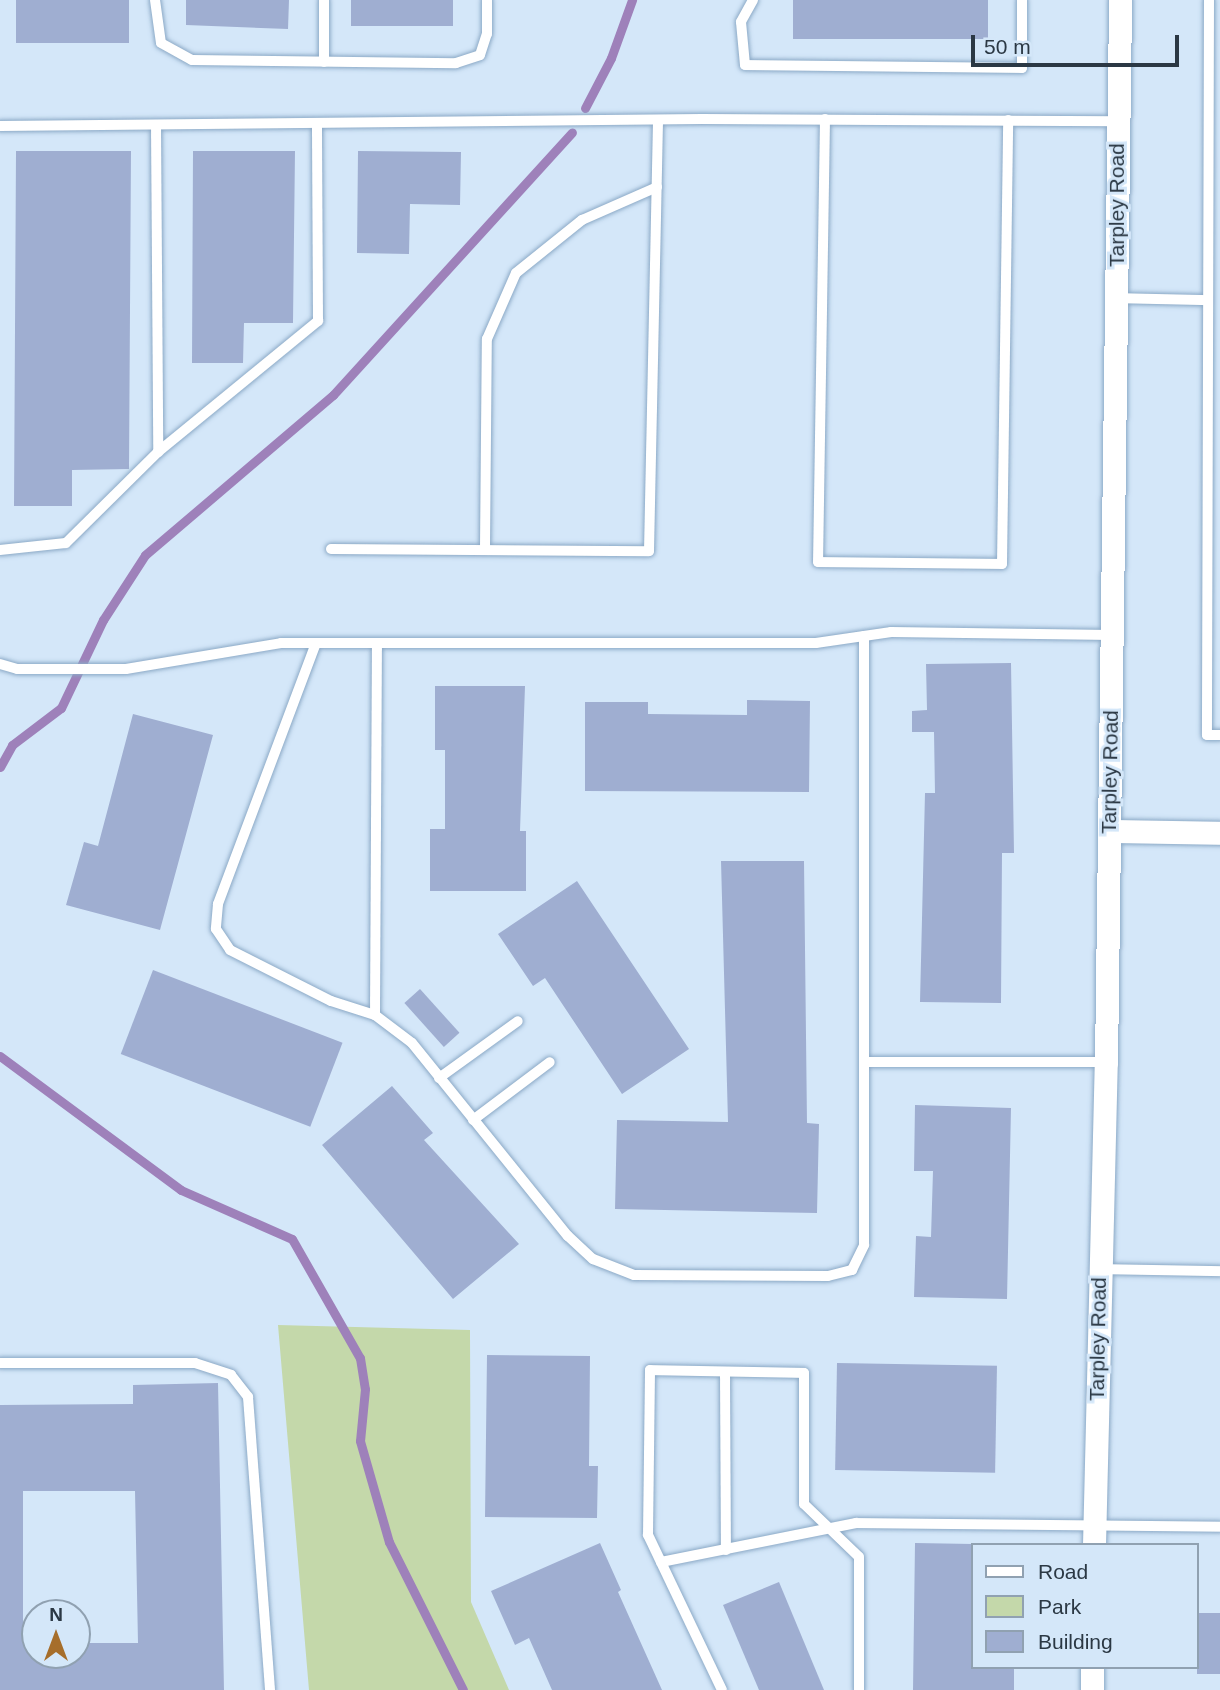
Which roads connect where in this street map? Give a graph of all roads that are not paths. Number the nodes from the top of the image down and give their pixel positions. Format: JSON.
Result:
{"nodes":[{"id":1,"x":155,"y":0,"type":"edge"},
{"id":2,"x":324,"y":0,"type":"edge"},
{"id":3,"x":488,"y":0,"type":"edge"},
{"id":4,"x":753,"y":0,"type":"edge"},
{"id":5,"x":1022,"y":0,"type":"edge"},
{"id":6,"x":1120,"y":0,"type":"edge"},
{"id":7,"x":1209,"y":0,"type":"edge"},
{"id":8,"x":324,"y":62,"type":"junction"},
{"id":9,"x":825,"y":119,"type":"junction"},
{"id":10,"x":1008,"y":120,"type":"junction"},
{"id":11,"x":1118,"y":121,"type":"junction"},
{"id":12,"x":658,"y":122,"type":"junction"},
{"id":13,"x":317,"y":124,"type":"junction"},
{"id":14,"x":156,"y":125,"type":"junction"},
{"id":15,"x":0,"y":126,"type":"edge"},
{"id":16,"x":657,"y":187,"type":"junction"},
{"id":17,"x":1117,"y":298,"type":"junction"},
{"id":18,"x":1207,"y":299,"type":"junction"},
{"id":19,"x":158,"y":452,"type":"junction"},
{"id":20,"x":331,"y":549,"type":"dead end"},
{"id":21,"x":0,"y":550,"type":"edge"},
{"id":22,"x":485,"y":550,"type":"junction"},
{"id":23,"x":1112,"y":635,"type":"junction"},
{"id":24,"x":864,"y":636,"type":"junction"},
{"id":25,"x":316,"y":643,"type":"junction"},
{"id":26,"x":377,"y":643,"type":"junction"},
{"id":27,"x":0,"y":664,"type":"edge"},
{"id":28,"x":1220,"y":735,"type":"edge"},
{"id":29,"x":1110,"y":831,"type":"junction"},
{"id":30,"x":1220,"y":833,"type":"edge"},
{"id":31,"x":376,"y":1015,"type":"junction"},
{"id":32,"x":518,"y":1021,"type":"dead end"},
{"id":33,"x":550,"y":1062,"type":"dead end"},
{"id":34,"x":864,"y":1062,"type":"junction"},
{"id":35,"x":1106,"y":1062,"type":"junction"},
{"id":36,"x":439,"y":1079,"type":"junction"},
{"id":37,"x":473,"y":1120,"type":"junction"},
{"id":38,"x":1100,"y":1269,"type":"junction"},
{"id":39,"x":1220,"y":1271,"type":"edge"},
{"id":40,"x":0,"y":1363,"type":"edge"},
{"id":41,"x":725,"y":1372,"type":"junction"},
{"id":42,"x":1220,"y":1527,"type":"edge"},
{"id":43,"x":829,"y":1528,"type":"junction"},
{"id":44,"x":1094,"y":1534,"type":"edge"},
{"id":45,"x":726,"y":1550,"type":"junction"},
{"id":46,"x":661,"y":1562,"type":"junction"},
{"id":47,"x":1092,"y":1669,"type":"edge"},
{"id":48,"x":270,"y":1690,"type":"edge"},
{"id":49,"x":722,"y":1690,"type":"edge"},
{"id":50,"x":859,"y":1690,"type":"edge"},
{"id":51,"x":1092,"y":1690,"type":"edge"}],
"edges":[{"from":1,"to":8,"type":"lane"},
{"from":2,"to":8,"type":"lane"},
{"from":3,"to":8,"type":"lane"},
{"from":4,"to":5,"type":"lane"},
{"from":6,"to":11,"type":"street","name":"Tarpley Road"},
{"from":7,"to":18,"type":"lane"},
{"from":9,"to":10,"type":"lane"},
{"from":9,"to":10,"type":"lane"},
{"from":9,"to":12,"type":"lane"},
{"from":10,"to":11,"type":"lane"},
{"from":11,"to":17,"type":"street","name":"Tarpley Road"},
{"from":12,"to":13,"type":"lane"},
{"from":12,"to":16,"type":"lane"},
{"from":13,"to":14,"type":"lane"},
{"from":13,"to":19,"type":"lane"},
{"from":14,"to":15,"type":"lane"},
{"from":14,"to":19,"type":"lane"},
{"from":16,"to":22,"type":"lane"},
{"from":16,"to":22,"type":"lane"},
{"from":17,"to":18,"type":"lane"},
{"from":17,"to":23,"type":"street","name":"Tarpley Road"},
{"from":18,"to":28,"type":"lane"},
{"from":19,"to":21,"type":"lane"},
{"from":20,"to":22,"type":"lane"},
{"from":23,"to":24,"type":"lane"},
{"from":23,"to":29,"type":"street","name":"Tarpley Road"},
{"from":24,"to":26,"type":"lane"},
{"from":24,"to":34,"type":"lane"},
{"from":25,"to":26,"type":"lane"},
{"from":25,"to":27,"type":"lane"},
{"from":25,"to":31,"type":"lane"},
{"from":26,"to":31,"type":"lane"},
{"from":29,"to":30,"type":"street"},
{"from":29,"to":35,"type":"street","name":"Tarpley Road"},
{"from":31,"to":36,"type":"lane"},
{"from":32,"to":36,"type":"lane"},
{"from":33,"to":37,"type":"lane"},
{"from":34,"to":35,"type":"lane"},
{"from":34,"to":37,"type":"lane"},
{"from":35,"to":38,"type":"street","name":"Tarpley Road"},
{"from":36,"to":37,"type":"lane"},
{"from":38,"to":39,"type":"lane"},
{"from":38,"to":44,"type":"street","name":"Tarpley Road"},
{"from":40,"to":48,"type":"lane"},
{"from":41,"to":43,"type":"lane"},
{"from":41,"to":45,"type":"lane"},
{"from":41,"to":46,"type":"lane"},
{"from":42,"to":44,"type":"lane"},
{"from":43,"to":44,"type":"lane"},
{"from":43,"to":45,"type":"lane"},
{"from":43,"to":50,"type":"lane"},
{"from":45,"to":46,"type":"lane"},
{"from":46,"to":49,"type":"lane"},
{"from":47,"to":51,"type":"street"}]}
